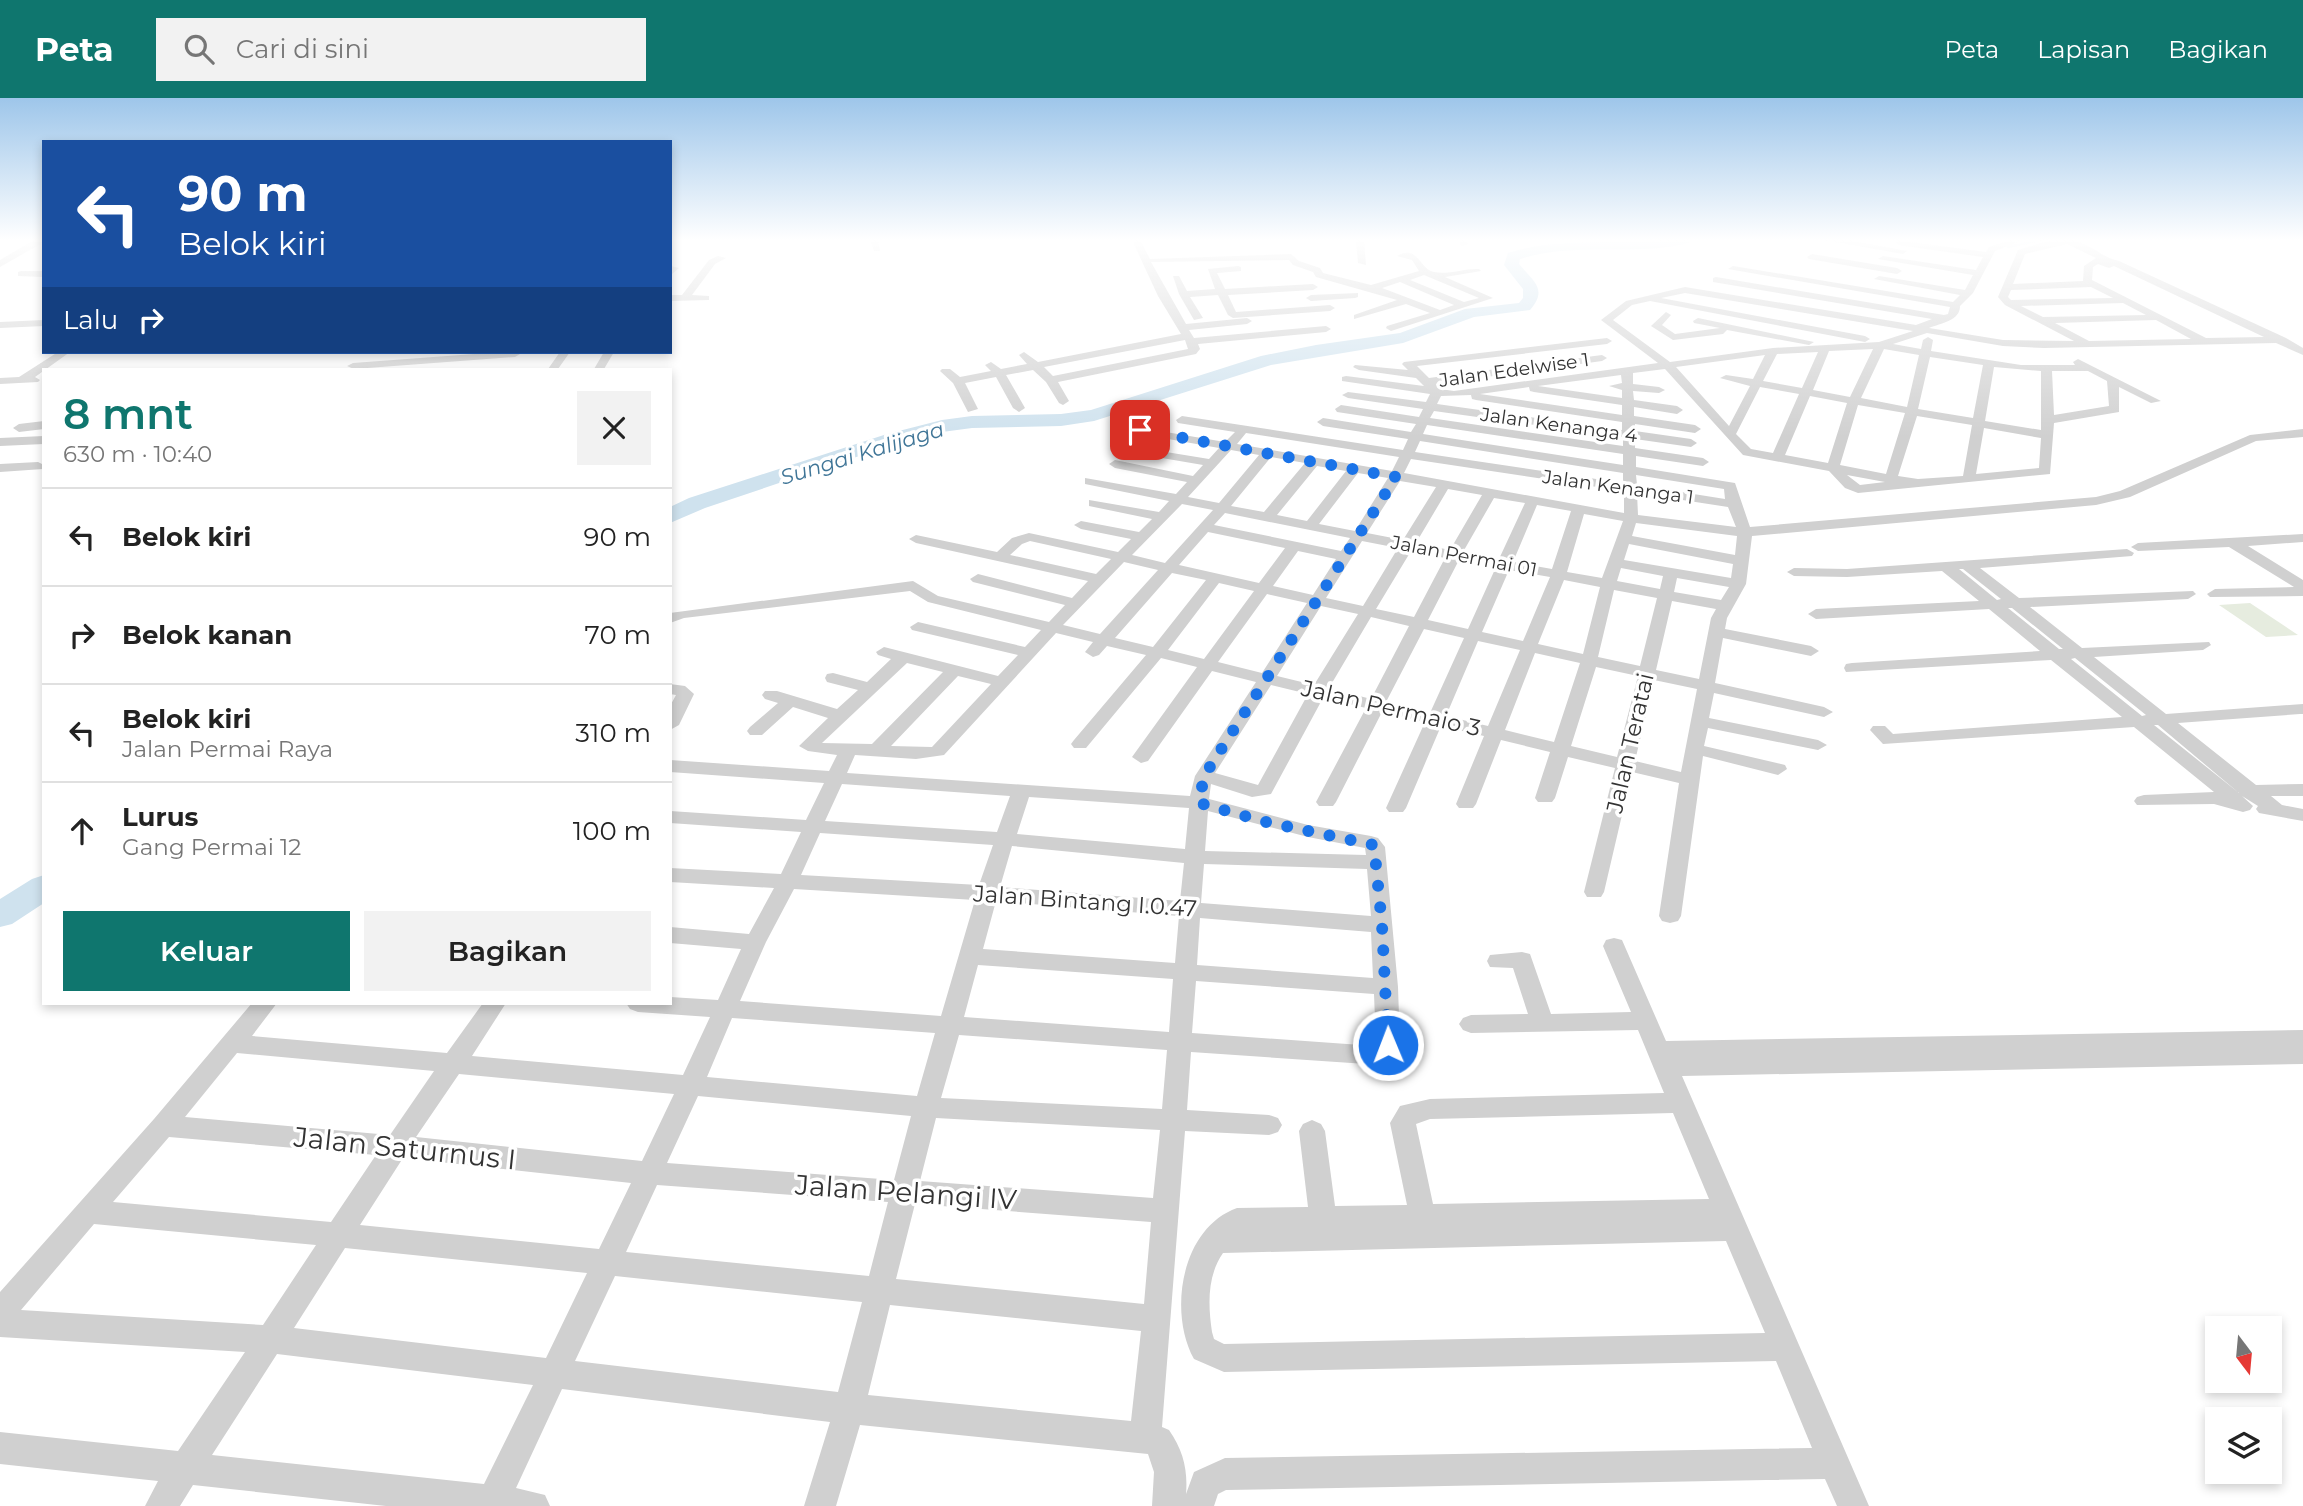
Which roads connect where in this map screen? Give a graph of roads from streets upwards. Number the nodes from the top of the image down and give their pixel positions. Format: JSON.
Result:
{"nodes":[{"id":1,"x":1955,"y":305,"type":"edge"},
{"id":2,"x":1169,"y":306,"type":"edge"},
{"id":3,"x":1191,"y":306,"type":"edge"},
{"id":4,"x":1227,"y":306,"type":"edge"},
{"id":5,"x":1391,"y":306,"type":"edge"},
{"id":6,"x":1421,"y":306,"type":"edge"},
{"id":7,"x":1459,"y":306,"type":"edge"},
{"id":8,"x":1625,"y":306,"type":"edge"},
{"id":9,"x":1688,"y":306,"type":"edge"},
{"id":10,"x":1770,"y":306,"type":"edge"},
{"id":11,"x":1782,"y":306,"type":"edge"},
{"id":12,"x":1872,"y":306,"type":"edge"},
{"id":13,"x":2013,"y":306,"type":"edge"},
{"id":14,"x":2134,"y":306,"type":"edge"},
{"id":15,"x":2199,"y":306,"type":"edge"},
{"id":16,"x":1622,"y":307,"type":"junction"},
{"id":17,"x":1330,"y":308,"type":"dead end"},
{"id":18,"x":1437,"y":312,"type":"junction"},
{"id":19,"x":1655,"y":313,"type":"junction"},
{"id":20,"x":1310,"y":316,"type":"dead end"},
{"id":21,"x":1359,"y":317,"type":"dead end"},
{"id":22,"x":1678,"y":317,"type":"dead end"},
{"id":23,"x":1198,"y":318,"type":"dead end"},
{"id":24,"x":1759,"y":318,"type":"junction"},
{"id":25,"x":1946,"y":318,"type":"junction"},
{"id":26,"x":2158,"y":318,"type":"junction"},
{"id":27,"x":1690,"y":320,"type":"dead end"},
{"id":28,"x":2038,"y":320,"type":"junction"},
{"id":29,"x":42,"y":323,"type":"edge"},
{"id":30,"x":0,"y":325,"type":"edge"},
{"id":31,"x":1391,"y":328,"type":"dead end"},
{"id":32,"x":1326,"y":329,"type":"dead end"},
{"id":33,"x":1742,"y":329,"type":"junction"},
{"id":34,"x":1923,"y":331,"type":"junction"},
{"id":35,"x":1186,"y":335,"type":"junction"},
{"id":36,"x":1230,"y":338,"type":"junction"},
{"id":37,"x":1866,"y":339,"type":"junction"},
{"id":38,"x":1099,"y":341,"type":"dead end"},
{"id":39,"x":1607,"y":341,"type":"dead end"},
{"id":40,"x":2206,"y":342,"type":"junction"},
{"id":41,"x":2281,"y":342,"type":"junction"},
{"id":42,"x":2087,"y":343,"type":"junction"},
{"id":43,"x":1578,"y":345,"type":"junction"},
{"id":44,"x":1880,"y":345,"type":"junction"},
{"id":45,"x":2044,"y":345,"type":"junction"},
{"id":46,"x":1821,"y":346,"type":"junction"},
{"id":47,"x":1059,"y":347,"type":"dead end"},
{"id":48,"x":1245,"y":349,"type":"dead end"},
{"id":49,"x":1113,"y":350,"type":"junction"},
{"id":50,"x":1773,"y":351,"type":"junction"},
{"id":51,"x":2303,"y":352,"type":"edge"},
{"id":52,"x":1925,"y":353,"type":"junction"},
{"id":53,"x":62,"y":354,"type":"edge"},
{"id":54,"x":364,"y":354,"type":"edge"},
{"id":55,"x":505,"y":354,"type":"edge"},
{"id":56,"x":1024,"y":355,"type":"dead end"},
{"id":57,"x":1488,"y":356,"type":"junction"},
{"id":58,"x":1074,"y":358,"type":"junction"},
{"id":59,"x":1602,"y":358,"type":"junction"},
{"id":60,"x":988,"y":363,"type":"dead end"},
{"id":61,"x":1664,"y":363,"type":"junction"},
{"id":62,"x":1989,"y":363,"type":"junction"},
{"id":63,"x":1038,"y":366,"type":"junction"},
{"id":64,"x":1359,"y":367,"type":"dead end"},
{"id":65,"x":348,"y":368,"type":"edge"},
{"id":66,"x":2088,"y":368,"type":"junction"},
{"id":67,"x":2046,"y":369,"type":"junction"},
{"id":68,"x":946,"y":371,"type":"dead end"},
{"id":69,"x":1510,"y":371,"type":"junction"},
{"id":70,"x":1627,"y":371,"type":"junction"},
{"id":71,"x":1000,"y":374,"type":"junction"},
{"id":72,"x":1726,"y":378,"type":"dead end"},
{"id":73,"x":1346,"y":379,"type":"dead end"},
{"id":74,"x":1422,"y":379,"type":"junction"},
{"id":75,"x":1566,"y":379,"type":"junction"},
{"id":76,"x":22,"y":380,"type":"junction"},
{"id":77,"x":42,"y":380,"type":"edge"},
{"id":78,"x":1051,"y":380,"type":"junction"},
{"id":79,"x":2113,"y":380,"type":"junction"},
{"id":80,"x":0,"y":381,"type":"edge"},
{"id":81,"x":958,"y":381,"type":"junction"},
{"id":82,"x":1756,"y":383,"type":"junction"},
{"id":83,"x":1527,"y":386,"type":"junction"},
{"id":84,"x":1659,"y":390,"type":"dead end"},
{"id":85,"x":1807,"y":391,"type":"junction"},
{"id":86,"x":1437,"y":392,"type":"junction"},
{"id":87,"x":1454,"y":394,"type":"junction"},
{"id":88,"x":1348,"y":395,"type":"dead end"},
{"id":89,"x":1854,"y":400,"type":"junction"},
{"id":90,"x":1063,"y":401,"type":"dead end"},
{"id":91,"x":1523,"y":404,"type":"junction"},
{"id":92,"x":1428,"y":406,"type":"junction"},
{"id":93,"x":1019,"y":408,"type":"dead end"},
{"id":94,"x":2125,"y":408,"type":"junction"},
{"id":95,"x":972,"y":409,"type":"dead end"},
{"id":96,"x":1340,"y":409,"type":"dead end"},
{"id":97,"x":1677,"y":410,"type":"dead end"},
{"id":98,"x":1628,"y":411,"type":"junction"},
{"id":99,"x":1912,"y":411,"type":"junction"},
{"id":100,"x":1182,"y":420,"type":"dead end"},
{"id":101,"x":1520,"y":420,"type":"junction"},
{"id":102,"x":2048,"y":420,"type":"junction"},
{"id":103,"x":1322,"y":422,"type":"dead end"},
{"id":104,"x":1422,"y":422,"type":"junction"},
{"id":105,"x":1979,"y":423,"type":"junction"},
{"id":106,"x":42,"y":425,"type":"edge"},
{"id":107,"x":19,"y":428,"type":"dead end"},
{"id":108,"x":1695,"y":429,"type":"dead end"},
{"id":109,"x":1140,"y":430,"type":"dead end"},
{"id":110,"x":1242,"y":431,"type":"junction"},
{"id":111,"x":2303,"y":433,"type":"edge"},
{"id":112,"x":1515,"y":435,"type":"junction"},
{"id":113,"x":1730,"y":435,"type":"junction"},
{"id":114,"x":2046,"y":435,"type":"junction"},
{"id":115,"x":1416,"y":438,"type":"junction"},
{"id":116,"x":42,"y":440,"type":"edge"},
{"id":117,"x":0,"y":442,"type":"edge"},
{"id":118,"x":1691,"y":443,"type":"dead end"},
{"id":119,"x":1115,"y":446,"type":"dead end"},
{"id":120,"x":1229,"y":447,"type":"junction"},
{"id":121,"x":42,"y":449,"type":"edge"},
{"id":122,"x":0,"y":451,"type":"edge"},
{"id":123,"x":1627,"y":451,"type":"junction"},
{"id":124,"x":1508,"y":452,"type":"junction"},
{"id":125,"x":1267,"y":454,"type":"junction"},
{"id":126,"x":1407,"y":456,"type":"junction"},
{"id":127,"x":1778,"y":457,"type":"junction"},
{"id":128,"x":1313,"y":462,"type":"junction"},
{"id":129,"x":1703,"y":462,"type":"dead end"},
{"id":130,"x":1211,"y":463,"type":"junction"},
{"id":131,"x":1115,"y":464,"type":"dead end"},
{"id":132,"x":38,"y":466,"type":"dead end"},
{"id":133,"x":0,"y":468,"type":"edge"},
{"id":134,"x":1833,"y":468,"type":"junction"},
{"id":135,"x":1628,"y":469,"type":"junction"},
{"id":136,"x":1354,"y":470,"type":"junction"},
{"id":137,"x":1504,"y":471,"type":"junction"},
{"id":138,"x":1396,"y":477,"type":"junction"},
{"id":139,"x":1891,"y":479,"type":"junction"},
{"id":140,"x":1969,"y":479,"type":"junction"},
{"id":141,"x":1196,"y":480,"type":"junction"},
{"id":142,"x":1090,"y":481,"type":"dead end"},
{"id":143,"x":1908,"y":483,"type":"junction"},
{"id":144,"x":1444,"y":485,"type":"junction"},
{"id":145,"x":1630,"y":489,"type":"junction"},
{"id":146,"x":1495,"y":494,"type":"junction"},
{"id":147,"x":1179,"y":499,"type":"junction"},
{"id":148,"x":1533,"y":500,"type":"junction"},
{"id":149,"x":1094,"y":503,"type":"dead end"},
{"id":150,"x":1733,"y":504,"type":"junction"},
{"id":151,"x":1222,"y":508,"type":"junction"},
{"id":152,"x":1579,"y":508,"type":"junction"},
{"id":153,"x":1162,"y":517,"type":"junction"},
{"id":154,"x":1268,"y":517,"type":"junction"},
{"id":155,"x":1630,"y":517,"type":"junction"},
{"id":156,"x":1081,"y":525,"type":"dead end"},
{"id":157,"x":1311,"y":525,"type":"junction"},
{"id":158,"x":2303,"y":525,"type":"edge"},
{"id":159,"x":1205,"y":527,"type":"junction"},
{"id":160,"x":1745,"y":532,"type":"junction"},
{"id":161,"x":1360,"y":536,"type":"junction"},
{"id":162,"x":1142,"y":537,"type":"junction"},
{"id":163,"x":2303,"y":538,"type":"edge"},
{"id":164,"x":916,"y":539,"type":"dead end"},
{"id":165,"x":1624,"y":540,"type":"junction"},
{"id":166,"x":2232,"y":543,"type":"junction"},
{"id":167,"x":1294,"y":546,"type":"junction"},
{"id":168,"x":1406,"y":546,"type":"junction"},
{"id":169,"x":1454,"y":555,"type":"junction"},
{"id":170,"x":1347,"y":556,"type":"junction"},
{"id":171,"x":1002,"y":557,"type":"junction"},
{"id":172,"x":1121,"y":557,"type":"junction"},
{"id":173,"x":1741,"y":561,"type":"junction"},
{"id":174,"x":1615,"y":563,"type":"junction"},
{"id":175,"x":1965,"y":563,"type":"junction"},
{"id":176,"x":1504,"y":565,"type":"junction"},
{"id":177,"x":1944,"y":565,"type":"junction"},
{"id":178,"x":1169,"y":568,"type":"junction"},
{"id":179,"x":1794,"y":572,"type":"dead end"},
{"id":180,"x":1671,"y":573,"type":"junction"},
{"id":181,"x":1558,"y":575,"type":"junction"},
{"id":182,"x":1216,"y":577,"type":"junction"},
{"id":183,"x":978,"y":579,"type":"junction"},
{"id":184,"x":1098,"y":579,"type":"junction"},
{"id":185,"x":1608,"y":584,"type":"junction"},
{"id":186,"x":1738,"y":584,"type":"junction"},
{"id":187,"x":1263,"y":588,"type":"junction"},
{"id":188,"x":2301,"y":588,"type":"edge"},
{"id":189,"x":1664,"y":594,"type":"junction"},
{"id":190,"x":2188,"y":594,"type":"dead end"},
{"id":191,"x":2214,"y":594,"type":"dead end"},
{"id":192,"x":1317,"y":601,"type":"junction"},
{"id":193,"x":1075,"y":603,"type":"junction"},
{"id":194,"x":951,"y":604,"type":"junction"},
{"id":195,"x":2016,"y":605,"type":"junction"},
{"id":196,"x":1726,"y":606,"type":"junction"},
{"id":197,"x":1993,"y":606,"type":"junction"},
{"id":198,"x":1366,"y":612,"type":"junction"},
{"id":199,"x":1816,"y":614,"type":"dead end"},
{"id":200,"x":672,"y":617,"type":"edge"},
{"id":201,"x":1418,"y":623,"type":"junction"},
{"id":202,"x":918,"y":627,"type":"dead end"},
{"id":203,"x":1053,"y":628,"type":"junction"},
{"id":204,"x":1717,"y":632,"type":"junction"},
{"id":205,"x":1472,"y":635,"type":"junction"},
{"id":206,"x":1099,"y":646,"type":"junction"},
{"id":207,"x":2203,"y":646,"type":"dead end"},
{"id":208,"x":1529,"y":647,"type":"junction"},
{"id":209,"x":1811,"y":651,"type":"dead end"},
{"id":210,"x":884,"y":652,"type":"dead end"},
{"id":211,"x":1029,"y":653,"type":"junction"},
{"id":212,"x":1157,"y":653,"type":"junction"},
{"id":213,"x":2076,"y":653,"type":"junction"},
{"id":214,"x":2052,"y":655,"type":"junction"},
{"id":215,"x":903,"y":657,"type":"junction"},
{"id":216,"x":1588,"y":661,"type":"junction"},
{"id":217,"x":1208,"y":665,"type":"junction"},
{"id":218,"x":1852,"y":668,"type":"dead end"},
{"id":219,"x":954,"y":670,"type":"junction"},
{"id":220,"x":1646,"y":673,"type":"junction"},
{"id":221,"x":833,"y":678,"type":"dead end"},
{"id":222,"x":1265,"y":679,"type":"junction"},
{"id":223,"x":1003,"y":682,"type":"junction"},
{"id":224,"x":870,"y":688,"type":"junction"},
{"id":225,"x":1706,"y":688,"type":"junction"},
{"id":226,"x":672,"y":689,"type":"edge"},
{"id":227,"x":1318,"y":692,"type":"junction"},
{"id":228,"x":771,"y":695,"type":"dead end"},
{"id":229,"x":790,"y":701,"type":"junction"},
{"id":230,"x":1376,"y":705,"type":"junction"},
{"id":231,"x":1824,"y":712,"type":"dead end"},
{"id":232,"x":840,"y":716,"type":"junction"},
{"id":233,"x":2144,"y":716,"type":"junction"},
{"id":234,"x":1436,"y":718,"type":"junction"},
{"id":235,"x":672,"y":720,"type":"edge"},
{"id":236,"x":1699,"y":722,"type":"junction"},
{"id":237,"x":756,"y":731,"type":"dead end"},
{"id":238,"x":1494,"y":732,"type":"junction"},
{"id":239,"x":1080,"y":744,"type":"dead end"},
{"id":240,"x":1818,"y":745,"type":"dead end"},
{"id":241,"x":1561,"y":748,"type":"junction"},
{"id":242,"x":1695,"y":749,"type":"junction"},
{"id":243,"x":877,"y":750,"type":"junction"},
{"id":244,"x":847,"y":752,"type":"junction"},
{"id":245,"x":1141,"y":757,"type":"dead end"},
{"id":246,"x":672,"y":766,"type":"edge"},
{"id":247,"x":1626,"y":766,"type":"junction"},
{"id":248,"x":1778,"y":769,"type":"dead end"},
{"id":249,"x":1204,"y":776,"type":"junction"},
{"id":250,"x":835,"y":779,"type":"junction"},
{"id":251,"x":1689,"y":780,"type":"junction"},
{"id":252,"x":1021,"y":790,"type":"junction"},
{"id":253,"x":2303,"y":790,"type":"edge"},
{"id":254,"x":2218,"y":794,"type":"junction"},
{"id":255,"x":1545,"y":798,"type":"dead end"},
{"id":256,"x":2248,"y":798,"type":"junction"},
{"id":257,"x":1326,"y":802,"type":"dead end"},
{"id":258,"x":2144,"y":802,"type":"dead end"},
{"id":259,"x":1199,"y":803,"type":"junction"},
{"id":260,"x":1466,"y":804,"type":"dead end"},
{"id":261,"x":1396,"y":808,"type":"dead end"},
{"id":262,"x":2303,"y":815,"type":"edge"},
{"id":263,"x":672,"y":817,"type":"edge"},
{"id":264,"x":812,"y":827,"type":"junction"},
{"id":265,"x":1005,"y":839,"type":"junction"},
{"id":266,"x":1196,"y":857,"type":"junction"},
{"id":267,"x":1375,"y":862,"type":"junction"},
{"id":268,"x":672,"y":875,"type":"edge"},
{"id":269,"x":788,"y":881,"type":"junction"},
{"id":270,"x":1594,"y":892,"type":"dead end"},
{"id":271,"x":987,"y":893,"type":"junction"},
{"id":272,"x":1190,"y":908,"type":"junction"},
{"id":273,"x":1670,"y":916,"type":"dead end"},
{"id":274,"x":1382,"y":925,"type":"junction"},
{"id":275,"x":672,"y":935,"type":"edge"},
{"id":276,"x":755,"y":942,"type":"junction"},
{"id":277,"x":1614,"y":946,"type":"dead end"},
{"id":278,"x":970,"y":956,"type":"junction"},
{"id":279,"x":1498,"y":961,"type":"dead end"},
{"id":280,"x":1185,"y":971,"type":"junction"},
{"id":281,"x":1387,"y":987,"type":"junction"},
{"id":282,"x":263,"y":1005,"type":"edge"},
{"id":283,"x":494,"y":1005,"type":"edge"},
{"id":284,"x":667,"y":1005,"type":"edge"},
{"id":285,"x":726,"y":1009,"type":"junction"},
{"id":286,"x":1647,"y":1021,"type":"junction"},
{"id":287,"x":951,"y":1023,"type":"junction"},
{"id":288,"x":1542,"y":1023,"type":"junction"},
{"id":289,"x":1471,"y":1024,"type":"dead end"},
{"id":290,"x":2303,"y":1039,"type":"edge"},
{"id":291,"x":1179,"y":1041,"type":"junction"},
{"id":292,"x":230,"y":1043,"type":"junction"},
{"id":293,"x":2066,"y":1051,"type":"junction"},
{"id":294,"x":2303,"y":1055,"type":"edge"},
{"id":295,"x":1663,"y":1059,"type":"junction"},
{"id":296,"x":454,"y":1064,"type":"junction"},
{"id":297,"x":690,"y":1087,"type":"junction"},
{"id":298,"x":1682,"y":1103,"type":"junction"},
{"id":299,"x":926,"y":1107,"type":"junction"},
{"id":300,"x":1171,"y":1119,"type":"junction"},
{"id":301,"x":1269,"y":1125,"type":"dead end"},
{"id":302,"x":163,"y":1126,"type":"junction"},
{"id":303,"x":1312,"y":1130,"type":"dead end"},
{"id":304,"x":396,"y":1146,"type":"junction"},
{"id":305,"x":648,"y":1173,"type":"junction"},
{"id":306,"x":904,"y":1192,"type":"junction"},
{"id":307,"x":1165,"y":1211,"type":"junction"},
{"id":308,"x":89,"y":1212,"type":"junction"},
{"id":309,"x":1323,"y":1217,"type":"junction"},
{"id":310,"x":1731,"y":1220,"type":"junction"},
{"id":311,"x":1424,"y":1226,"type":"junction"},
{"id":312,"x":339,"y":1235,"type":"junction"},
{"id":313,"x":1219,"y":1241,"type":"junction"},
{"id":314,"x":606,"y":1264,"type":"junction"},
{"id":315,"x":878,"y":1292,"type":"junction"},
{"id":316,"x":0,"y":1313,"type":"edge"},
{"id":317,"x":1157,"y":1319,"type":"junction"},
{"id":318,"x":0,"y":1323,"type":"edge"},
{"id":319,"x":271,"y":1339,"type":"junction"},
{"id":320,"x":1786,"y":1347,"type":"junction"},
{"id":321,"x":554,"y":1374,"type":"junction"},
{"id":322,"x":849,"y":1409,"type":"junction"},
{"id":323,"x":1146,"y":1438,"type":"junction"},
{"id":324,"x":0,"y":1448,"type":"edge"},
{"id":325,"x":1835,"y":1463,"type":"junction"},
{"id":326,"x":185,"y":1469,"type":"junction"},
{"id":327,"x":492,"y":1504,"type":"edge"},
{"id":328,"x":160,"y":1506,"type":"edge"},
{"id":329,"x":534,"y":1506,"type":"edge"},
{"id":330,"x":820,"y":1506,"type":"edge"},
{"id":331,"x":1168,"y":1506,"type":"edge"},
{"id":332,"x":1198,"y":1506,"type":"edge"},
{"id":333,"x":1853,"y":1506,"type":"edge"}],
"edges":[{"from":1,"to":25,"type":"street"},
{"from":2,"to":35,"type":"street"},
{"from":3,"to":23,"type":"street"},
{"from":4,"to":17,"type":"street"},
{"from":5,"to":21,"type":"street"},
{"from":6,"to":18,"type":"street"},
{"from":7,"to":18,"type":"street"},
{"from":8,"to":16,"type":"street"},
{"from":9,"to":24,"type":"street"},
{"from":10,"to":24,"type":"street"},
{"from":11,"to":34,"type":"street"},
{"from":12,"to":25,"type":"street"},
{"from":13,"to":28,"type":"street"},
{"from":14,"to":26,"type":"street"},
{"from":15,"to":41,"type":"street"},
{"from":16,"to":19,"type":"street"},
{"from":16,"to":61,"type":"street"},
{"from":18,"to":31,"type":"street"},
{"from":19,"to":22,"type":"street"},
{"from":19,"to":33,"type":"street"},
{"from":20,"to":35,"type":"street"},
{"from":24,"to":33,"type":"street"},
{"from":24,"to":37,"type":"street"},
{"from":25,"to":34,"type":"street"},
{"from":26,"to":28,"type":"street"},
{"from":26,"to":40,"type":"street"},
{"from":27,"to":33,"type":"street"},
{"from":28,"to":42,"type":"street"},
{"from":29,"to":30,"type":"street"},
{"from":32,"to":36,"type":"street"},
{"from":33,"to":46,"type":"street"},
{"from":34,"to":37,"type":"street"},
{"from":34,"to":44,"type":"street"},
{"from":34,"to":45,"type":"street"},
{"from":34,"to":52,"type":"street"},
{"from":35,"to":36,"type":"street"},
{"from":35,"to":49,"type":"street"},
{"from":35,"to":78,"type":"street"},
{"from":36,"to":48,"type":"street"},
{"from":37,"to":46,"type":"street"},
{"from":38,"to":49,"type":"street"},
{"from":39,"to":43,"type":"street"},
{"from":40,"to":41,"type":"street"},
{"from":40,"to":42,"type":"street"},
{"from":41,"to":51,"type":"street"},
{"from":42,"to":45,"type":"street"},
{"from":43,"to":57,"type":"street"},
{"from":43,"to":59,"type":"street"},
{"from":44,"to":46,"type":"street"},
{"from":44,"to":52,"type":"street"},
{"from":44,"to":89,"type":"street"},
{"from":45,"to":66,"type":"street"},
{"from":46,"to":50,"type":"street"},
{"from":46,"to":61,"type":"street"},
{"from":46,"to":85,"type":"street"},
{"from":47,"to":58,"type":"street"},
{"from":49,"to":58,"type":"street"},
{"from":50,"to":61,"type":"street"},
{"from":50,"to":82,"type":"street"},
{"from":52,"to":62,"type":"street"},
{"from":52,"to":99,"type":"street"},
{"from":53,"to":76,"type":"street"},
{"from":54,"to":65,"type":"street"},
{"from":55,"to":65,"type":"street"},
{"from":56,"to":63,"type":"street"},
{"from":57,"to":69,"type":"street"},
{"from":57,"to":74,"type":"street"},
{"from":58,"to":63,"type":"street"},
{"from":59,"to":69,"type":"street","name":"Jalan Edelwise 1"},
{"from":59,"to":70,"type":"street"},
{"from":60,"to":71,"type":"street"},
{"from":61,"to":70,"type":"street"},
{"from":61,"to":113,"type":"street"},
{"from":62,"to":67,"type":"street"},
{"from":62,"to":105,"type":"street"},
{"from":63,"to":71,"type":"street"},
{"from":63,"to":78,"type":"street"},
{"from":64,"to":74,"type":"street","name":"Jalan Edelwise 1"},
{"from":66,"to":67,"type":"street"},
{"from":66,"to":79,"type":"street"},
{"from":67,"to":102,"type":"street"},
{"from":68,"to":81,"type":"street"},
{"from":69,"to":74,"type":"street","name":"Jalan Edelwise 1"},
{"from":69,"to":83,"type":"street"},
{"from":70,"to":75,"type":"street"},
{"from":70,"to":98,"type":"street"},
{"from":71,"to":81,"type":"street"},
{"from":71,"to":93,"type":"street"},
{"from":72,"to":82,"type":"street"},
{"from":73,"to":86,"type":"street"},
{"from":74,"to":86,"type":"street"},
{"from":75,"to":83,"type":"street"},
{"from":75,"to":98,"type":"street"},
{"from":76,"to":77,"type":"street"},
{"from":76,"to":80,"type":"street"},
{"from":78,"to":90,"type":"street"},
{"from":79,"to":94,"type":"street"},
{"from":79,"to":94,"type":"street"},
{"from":81,"to":95,"type":"street"},
{"from":82,"to":85,"type":"street"},
{"from":82,"to":113,"type":"street"},
{"from":83,"to":87,"type":"street"},
{"from":83,"to":91,"type":"street"},
{"from":83,"to":98,"type":"street"},
{"from":84,"to":98,"type":"street"},
{"from":85,"to":89,"type":"street"},
{"from":85,"to":127,"type":"street"},
{"from":86,"to":87,"type":"street"},
{"from":86,"to":92,"type":"street"},
{"from":87,"to":91,"type":"street"},
{"from":88,"to":92,"type":"street","name":"Jalan Kenanga 4"},
{"from":89,"to":99,"type":"street"},
{"from":89,"to":134,"type":"street"},
{"from":91,"to":98,"type":"street"},
{"from":91,"to":101,"type":"street"},
{"from":92,"to":101,"type":"street","name":"Jalan Kenanga 4"},
{"from":92,"to":104,"type":"street"},
{"from":94,"to":102,"type":"street"},
{"from":96,"to":104,"type":"street"},
{"from":97,"to":98,"type":"street"},
{"from":98,"to":101,"type":"street","name":"Jalan Kenanga 4"},
{"from":98,"to":108,"type":"street"},
{"from":98,"to":118,"type":"street","name":"Jalan Kenanga 4"},
{"from":98,"to":123,"type":"street"},
{"from":99,"to":105,"type":"street"},
{"from":99,"to":139,"type":"street"},
{"from":100,"to":110,"type":"street","name":"Jalan Kenanga 1"},
{"from":101,"to":112,"type":"street"},
{"from":102,"to":114,"type":"street"},
{"from":103,"to":115,"type":"street"},
{"from":104,"to":112,"type":"street"},
{"from":104,"to":115,"type":"street"},
{"from":105,"to":114,"type":"street"},
{"from":105,"to":140,"type":"street"},
{"from":106,"to":107,"type":"street"},
{"from":109,"to":120,"type":"street"},
{"from":110,"to":120,"type":"street"},
{"from":110,"to":126,"type":"street","name":"Jalan Kenanga 1"},
{"from":111,"to":160,"type":"street"},
{"from":112,"to":123,"type":"street"},
{"from":112,"to":124,"type":"street"},
{"from":113,"to":127,"type":"street"},
{"from":114,"to":140,"type":"street"},
{"from":115,"to":124,"type":"street"},
{"from":115,"to":126,"type":"street"},
{"from":116,"to":117,"type":"street"},
{"from":119,"to":130,"type":"street"},
{"from":120,"to":125,"type":"street"},
{"from":120,"to":130,"type":"street"},
{"from":121,"to":122,"type":"street"},
{"from":123,"to":129,"type":"street"},
{"from":123,"to":135,"type":"street"},
{"from":124,"to":135,"type":"street"},
{"from":124,"to":137,"type":"street"},
{"from":125,"to":128,"type":"street"},
{"from":125,"to":151,"type":"street"},
{"from":126,"to":137,"type":"street","name":"Jalan Kenanga 1"},
{"from":126,"to":138,"type":"street"},
{"from":127,"to":134,"type":"street"},
{"from":128,"to":136,"type":"street"},
{"from":128,"to":154,"type":"street"},
{"from":130,"to":141,"type":"street"},
{"from":131,"to":141,"type":"street"},
{"from":132,"to":133,"type":"street"},
{"from":134,"to":139,"type":"street"},
{"from":134,"to":143,"type":"street"},
{"from":135,"to":145,"type":"street"},
{"from":135,"to":150,"type":"street"},
{"from":136,"to":138,"type":"street"},
{"from":136,"to":157,"type":"street"},
{"from":137,"to":145,"type":"street","name":"Jalan Kenanga 1"},
{"from":137,"to":146,"type":"street"},
{"from":138,"to":144,"type":"street"},
{"from":138,"to":161,"type":"street"},
{"from":139,"to":143,"type":"street"},
{"from":140,"to":143,"type":"street"},
{"from":141,"to":147,"type":"street"},
{"from":142,"to":147,"type":"street","name":"Jalan Permai 01"},
{"from":144,"to":146,"type":"street"},
{"from":144,"to":168,"type":"street"},
{"from":145,"to":150,"type":"street","name":"Jalan Kenanga 1"},
{"from":145,"to":155,"type":"street"},
{"from":146,"to":148,"type":"street"},
{"from":146,"to":169,"type":"street"},
{"from":147,"to":151,"type":"street","name":"Jalan Permai 01"},
{"from":147,"to":153,"type":"street"},
{"from":148,"to":152,"type":"street"},
{"from":148,"to":176,"type":"street"},
{"from":149,"to":153,"type":"street"},
{"from":150,"to":160,"type":"street"},
{"from":151,"to":154,"type":"street","name":"Jalan Permai 01"},
{"from":151,"to":159,"type":"street"},
{"from":152,"to":155,"type":"street"},
{"from":152,"to":181,"type":"street"},
{"from":153,"to":162,"type":"street"},
{"from":154,"to":157,"type":"street","name":"Jalan Permai 01"},
{"from":155,"to":160,"type":"street"},
{"from":155,"to":165,"type":"street"},
{"from":156,"to":162,"type":"street"},
{"from":157,"to":161,"type":"street","name":"Jalan Permai 01"},
{"from":158,"to":166,"type":"street"},
{"from":159,"to":167,"type":"street"},
{"from":159,"to":178,"type":"street"},
{"from":160,"to":173,"type":"street"},
{"from":161,"to":168,"type":"street","name":"Jalan Permai 01"},
{"from":161,"to":170,"type":"street"},
{"from":162,"to":172,"type":"street"},
{"from":163,"to":166,"type":"street"},
{"from":164,"to":171,"type":"street"},
{"from":165,"to":173,"type":"street"},
{"from":165,"to":174,"type":"street"},
{"from":166,"to":175,"type":"street"},
{"from":166,"to":188,"type":"street"},
{"from":167,"to":170,"type":"street"},
{"from":167,"to":187,"type":"street"},
{"from":168,"to":169,"type":"street","name":"Jalan Permai 01"},
{"from":168,"to":198,"type":"street"},
{"from":169,"to":176,"type":"street","name":"Jalan Permai 01"},
{"from":169,"to":201,"type":"street"},
{"from":170,"to":192,"type":"street"},
{"from":171,"to":172,"type":"street"},
{"from":171,"to":183,"type":"street"},
{"from":171,"to":184,"type":"street"},
{"from":172,"to":178,"type":"street"},
{"from":172,"to":184,"type":"street"},
{"from":173,"to":186,"type":"street"},
{"from":174,"to":180,"type":"street"},
{"from":174,"to":185,"type":"street"},
{"from":175,"to":177,"type":"street"},
{"from":175,"to":195,"type":"street"},
{"from":176,"to":181,"type":"street","name":"Jalan Permai 01"},
{"from":176,"to":205,"type":"street"},
{"from":177,"to":179,"type":"street"},
{"from":177,"to":197,"type":"street"},
{"from":178,"to":182,"type":"street"},
{"from":178,"to":206,"type":"street"},
{"from":180,"to":186,"type":"street"},
{"from":180,"to":189,"type":"street","name":"Jalan Teratai"},
{"from":181,"to":185,"type":"street","name":"Jalan Permai 01"},
{"from":181,"to":208,"type":"street"},
{"from":182,"to":187,"type":"street"},
{"from":182,"to":212,"type":"street"},
{"from":183,"to":193,"type":"street"},
{"from":183,"to":194,"type":"street"},
{"from":184,"to":193,"type":"street"},
{"from":185,"to":189,"type":"street","name":"Jalan Permai 01"},
{"from":185,"to":216,"type":"street"},
{"from":186,"to":196,"type":"street"},
{"from":187,"to":192,"type":"street"},
{"from":187,"to":217,"type":"street"},
{"from":188,"to":191,"type":"street"},
{"from":189,"to":196,"type":"street","name":"Jalan Permai 01"},
{"from":189,"to":220,"type":"street","name":"Jalan Teratai"},
{"from":190,"to":195,"type":"street"},
{"from":192,"to":198,"type":"street"},
{"from":192,"to":222,"type":"street"},
{"from":193,"to":203,"type":"street"},
{"from":194,"to":200,"type":"street","name":"Jalan Permaio 3"},
{"from":194,"to":203,"type":"street","name":"Jalan Permaio 3"},
{"from":195,"to":197,"type":"street"},
{"from":195,"to":213,"type":"street"},
{"from":196,"to":204,"type":"street"},
{"from":197,"to":199,"type":"street"},
{"from":197,"to":214,"type":"street"},
{"from":198,"to":201,"type":"street"},
{"from":198,"to":227,"type":"street"},
{"from":201,"to":205,"type":"street"},
{"from":201,"to":230,"type":"street"},
{"from":202,"to":211,"type":"street"},
{"from":203,"to":206,"type":"street","name":"Jalan Permaio 3"},
{"from":203,"to":211,"type":"street"},
{"from":204,"to":209,"type":"street"},
{"from":204,"to":225,"type":"street"},
{"from":205,"to":208,"type":"street"},
{"from":205,"to":234,"type":"street"},
{"from":206,"to":212,"type":"street","name":"Jalan Permaio 3"},
{"from":207,"to":213,"type":"street"},
{"from":208,"to":216,"type":"street"},
{"from":208,"to":238,"type":"street"},
{"from":210,"to":215,"type":"street"},
{"from":211,"to":223,"type":"street"},
{"from":212,"to":217,"type":"street","name":"Jalan Permaio 3"},
{"from":212,"to":239,"type":"street"},
{"from":213,"to":214,"type":"street"},
{"from":213,"to":233,"type":"street"},
{"from":214,"to":218,"type":"street"},
{"from":214,"to":233,"type":"street"},
{"from":215,"to":219,"type":"street"},
{"from":215,"to":224,"type":"street"},
{"from":216,"to":220,"type":"street"},
{"from":216,"to":241,"type":"street"},
{"from":217,"to":222,"type":"street","name":"Jalan Permaio 3"},
{"from":217,"to":245,"type":"street"},
{"from":219,"to":223,"type":"street"},
{"from":219,"to":243,"type":"street"},
{"from":220,"to":225,"type":"street"},
{"from":220,"to":247,"type":"street","name":"Jalan Teratai"},
{"from":221,"to":224,"type":"street"},
{"from":222,"to":227,"type":"street","name":"Jalan Permaio 3"},
{"from":222,"to":249,"type":"street"},
{"from":223,"to":243,"type":"street"},
{"from":224,"to":232,"type":"street"},
{"from":225,"to":231,"type":"street"},
{"from":225,"to":236,"type":"street"},
{"from":226,"to":235,"type":"street"},
{"from":227,"to":230,"type":"street","name":"Jalan Permaio 3"},
{"from":227,"to":249,"type":"street"},
{"from":228,"to":229,"type":"street"},
{"from":229,"to":232,"type":"street"},
{"from":229,"to":237,"type":"street"},
{"from":230,"to":234,"type":"street","name":"Jalan Permaio 3"},
{"from":230,"to":257,"type":"street"},
{"from":232,"to":244,"type":"street"},
{"from":233,"to":233,"type":"street"},
{"from":233,"to":233,"type":"street"},
{"from":233,"to":254,"type":"street"},
{"from":233,"to":256,"type":"street"},
{"from":234,"to":238,"type":"street","name":"Jalan Permaio 3"},
{"from":234,"to":261,"type":"street"},
{"from":236,"to":240,"type":"street"},
{"from":236,"to":242,"type":"street"},
{"from":238,"to":241,"type":"street","name":"Jalan Permaio 3"},
{"from":238,"to":260,"type":"street"},
{"from":241,"to":247,"type":"street","name":"Jalan Permaio 3"},
{"from":241,"to":255,"type":"street"},
{"from":242,"to":248,"type":"street"},
{"from":242,"to":251,"type":"street"},
{"from":243,"to":244,"type":"street"},
{"from":244,"to":250,"type":"street"},
{"from":246,"to":250,"type":"street"},
{"from":247,"to":251,"type":"street","name":"Jalan Permaio 3"},
{"from":247,"to":270,"type":"street","name":"Jalan Teratai"},
{"from":249,"to":259,"type":"street"},
{"from":250,"to":252,"type":"street"},
{"from":250,"to":264,"type":"street"},
{"from":251,"to":273,"type":"street"},
{"from":252,"to":259,"type":"street"},
{"from":252,"to":265,"type":"street"},
{"from":253,"to":256,"type":"street"},
{"from":254,"to":256,"type":"street"},
{"from":254,"to":258,"type":"street"},
{"from":256,"to":262,"type":"street"},
{"from":259,"to":266,"type":"street"},
{"from":259,"to":267,"type":"street"},
{"from":263,"to":264,"type":"street"},
{"from":264,"to":265,"type":"street"},
{"from":264,"to":269,"type":"street"},
{"from":265,"to":266,"type":"street"},
{"from":265,"to":271,"type":"street"},
{"from":266,"to":267,"type":"street"},
{"from":266,"to":272,"type":"street"},
{"from":267,"to":274,"type":"street"},
{"from":268,"to":269,"type":"street","name":"Jalan Bintang I.0.47"},
{"from":269,"to":271,"type":"street","name":"Jalan Bintang I.0.47"},
{"from":269,"to":276,"type":"street"},
{"from":271,"to":272,"type":"street","name":"Jalan Bintang I.0.47"},
{"from":271,"to":278,"type":"street"},
{"from":272,"to":274,"type":"street","name":"Jalan Bintang I.0.47"},
{"from":272,"to":280,"type":"street"},
{"from":274,"to":281,"type":"street"},
{"from":275,"to":276,"type":"street"},
{"from":276,"to":285,"type":"street"},
{"from":277,"to":286,"type":"street"},
{"from":278,"to":280,"type":"street"},
{"from":278,"to":287,"type":"street"},
{"from":279,"to":288,"type":"street"},
{"from":280,"to":281,"type":"street"},
{"from":280,"to":291,"type":"street"},
{"from":281,"to":291,"type":"street"},
{"from":282,"to":292,"type":"street"},
{"from":283,"to":296,"type":"street"},
{"from":284,"to":285,"type":"street"},
{"from":285,"to":287,"type":"street"},
{"from":285,"to":297,"type":"street"},
{"from":286,"to":288,"type":"street"},
{"from":286,"to":295,"type":"street"},
{"from":287,"to":291,"type":"street"},
{"from":287,"to":299,"type":"street"},
{"from":288,"to":289,"type":"street"},
{"from":290,"to":293,"type":"street"},
{"from":291,"to":300,"type":"street"},
{"from":292,"to":296,"type":"street"},
{"from":292,"to":302,"type":"street"},
{"from":293,"to":294,"type":"street"},
{"from":293,"to":295,"type":"street"},
{"from":295,"to":298,"type":"street"},
{"from":296,"to":297,"type":"street"},
{"from":296,"to":304,"type":"street"},
{"from":297,"to":299,"type":"street"},
{"from":297,"to":305,"type":"street"},
{"from":298,"to":310,"type":"street"},
{"from":298,"to":311,"type":"street"},
{"from":299,"to":300,"type":"street"},
{"from":299,"to":306,"type":"street"},
{"from":300,"to":301,"type":"street"},
{"from":300,"to":307,"type":"street"},
{"from":302,"to":304,"type":"street","name":"Jalan Saturnus I"},
{"from":302,"to":308,"type":"street"},
{"from":303,"to":309,"type":"street"},
{"from":304,"to":305,"type":"street","name":"Jalan Saturnus I"},
{"from":304,"to":312,"type":"street"},
{"from":305,"to":306,"type":"street","name":"Jalan Pelangi IV"},
{"from":305,"to":314,"type":"street"},
{"from":306,"to":307,"type":"street","name":"Jalan Pelangi IV"},
{"from":306,"to":315,"type":"street"},
{"from":307,"to":317,"type":"street"},
{"from":308,"to":312,"type":"street"},
{"from":308,"to":316,"type":"street"},
{"from":309,"to":311,"type":"street"},
{"from":309,"to":313,"type":"street"},
{"from":310,"to":311,"type":"street"},
{"from":310,"to":320,"type":"street"},
{"from":311,"to":313,"type":"street"},
{"from":312,"to":314,"type":"street"},
{"from":312,"to":319,"type":"street"},
{"from":313,"to":320,"type":"street"},
{"from":314,"to":315,"type":"street"},
{"from":314,"to":321,"type":"street"},
{"from":315,"to":317,"type":"street"},
{"from":315,"to":322,"type":"street"},
{"from":317,"to":323,"type":"street"},
{"from":318,"to":319,"type":"street"},
{"from":319,"to":321,"type":"street"},
{"from":319,"to":326,"type":"street"},
{"from":320,"to":325,"type":"street"},
{"from":321,"to":322,"type":"street"},
{"from":321,"to":327,"type":"street"},
{"from":322,"to":323,"type":"street"},
{"from":322,"to":330,"type":"street"},
{"from":323,"to":331,"type":"street"},
{"from":324,"to":326,"type":"street"},
{"from":325,"to":332,"type":"street"},
{"from":325,"to":333,"type":"street"},
{"from":326,"to":327,"type":"street"},
{"from":326,"to":328,"type":"street"},
{"from":327,"to":329,"type":"street"}]}
